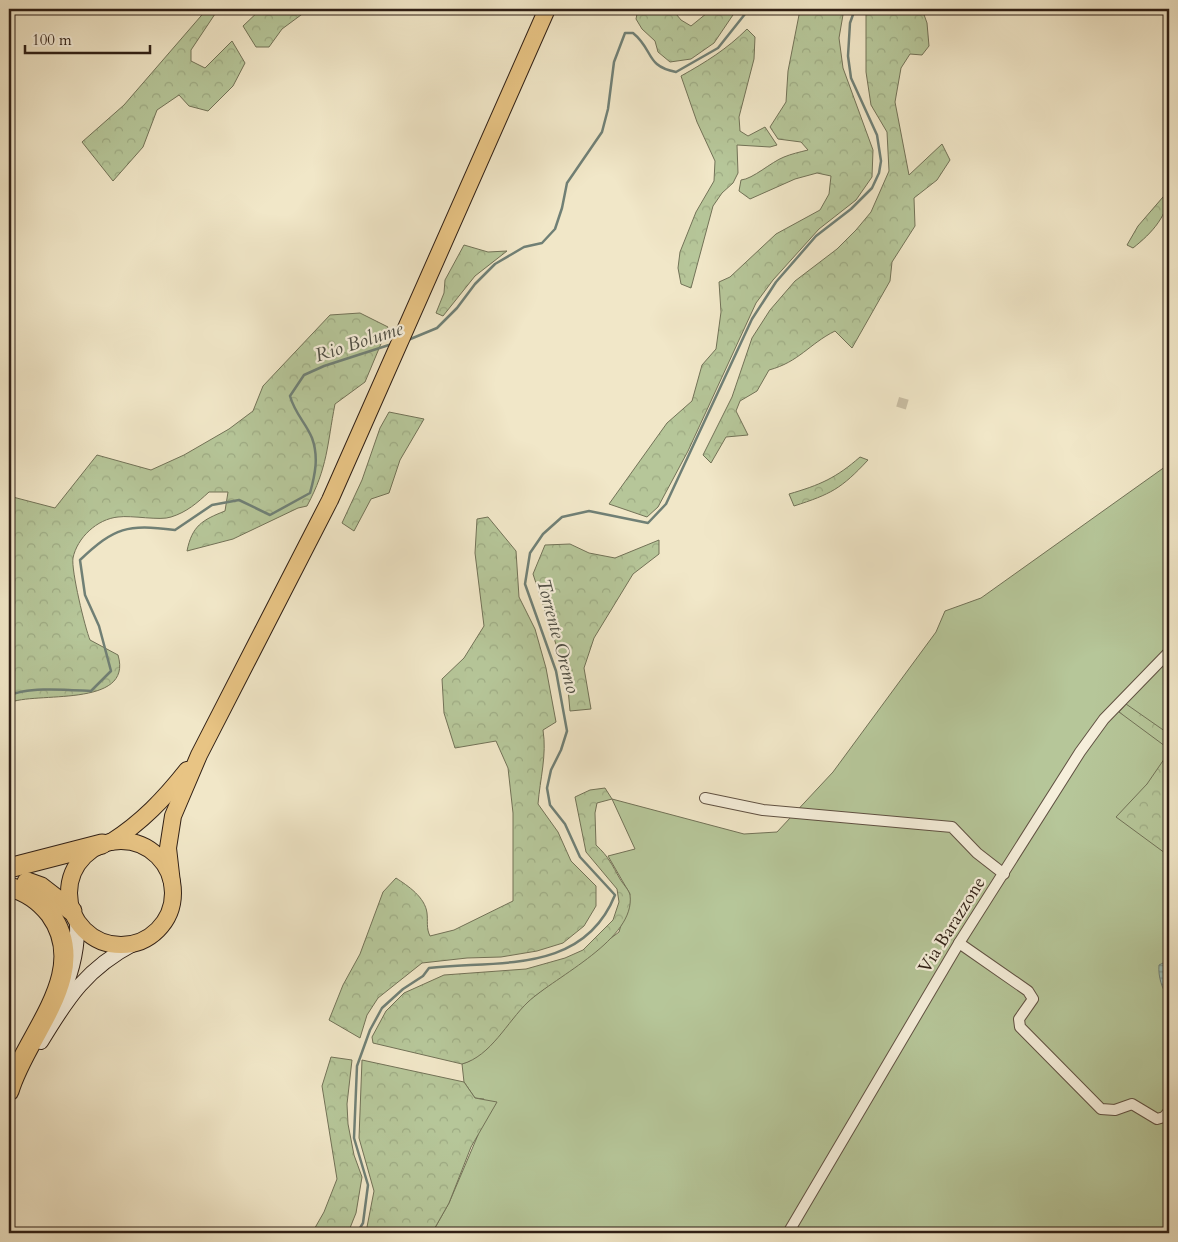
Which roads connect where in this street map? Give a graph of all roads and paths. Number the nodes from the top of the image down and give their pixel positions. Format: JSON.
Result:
{"nodes":[{"id":1,"x":547,"y":9,"type":"edge"},
{"id":2,"x":1169,"y":652,"type":"edge"},
{"id":3,"x":199,"y":755,"type":"junction"},
{"id":4,"x":705,"y":798,"type":"dead end"},
{"id":5,"x":106,"y":843,"type":"junction"},
{"id":6,"x":9,"y":868,"type":"edge"},
{"id":7,"x":1004,"y":874,"type":"junction"},
{"id":8,"x":9,"y":880,"type":"edge"},
{"id":9,"x":172,"y":883,"type":"junction"},
{"id":10,"x":9,"y":887,"type":"edge"},
{"id":11,"x":75,"y":916,"type":"junction"},
{"id":12,"x":135,"y":943,"type":"junction"},
{"id":13,"x":959,"y":944,"type":"junction"},
{"id":14,"x":34,"y":1054,"type":"junction"},
{"id":15,"x":9,"y":1091,"type":"edge"},
{"id":16,"x":9,"y":1102,"type":"edge"},
{"id":17,"x":1169,"y":1112,"type":"edge"},
{"id":18,"x":788,"y":1233,"type":"edge"}],
"edges":[{"from":1,"to":3,"type":"main road"},
{"from":2,"to":7,"type":"street","name":"Via Barazzone"},
{"from":3,"to":5,"type":"main road"},
{"from":3,"to":9,"type":"main road"},
{"from":4,"to":7,"type":"street"},
{"from":5,"to":6,"type":"highway"},
{"from":5,"to":9,"type":"main road"},
{"from":5,"to":11,"type":"main road"},
{"from":7,"to":13,"type":"street","name":"Via Barazzone"},
{"from":8,"to":11,"type":"highway"},
{"from":9,"to":12,"type":"main road"},
{"from":10,"to":15,"type":"highway"},
{"from":11,"to":12,"type":"main road"},
{"from":11,"to":14,"type":"main road"},
{"from":12,"to":14,"type":"main road"},
{"from":13,"to":17,"type":"street"},
{"from":13,"to":18,"type":"street","name":"Via Barazzone"},
{"from":14,"to":16,"type":"main road"}]}
